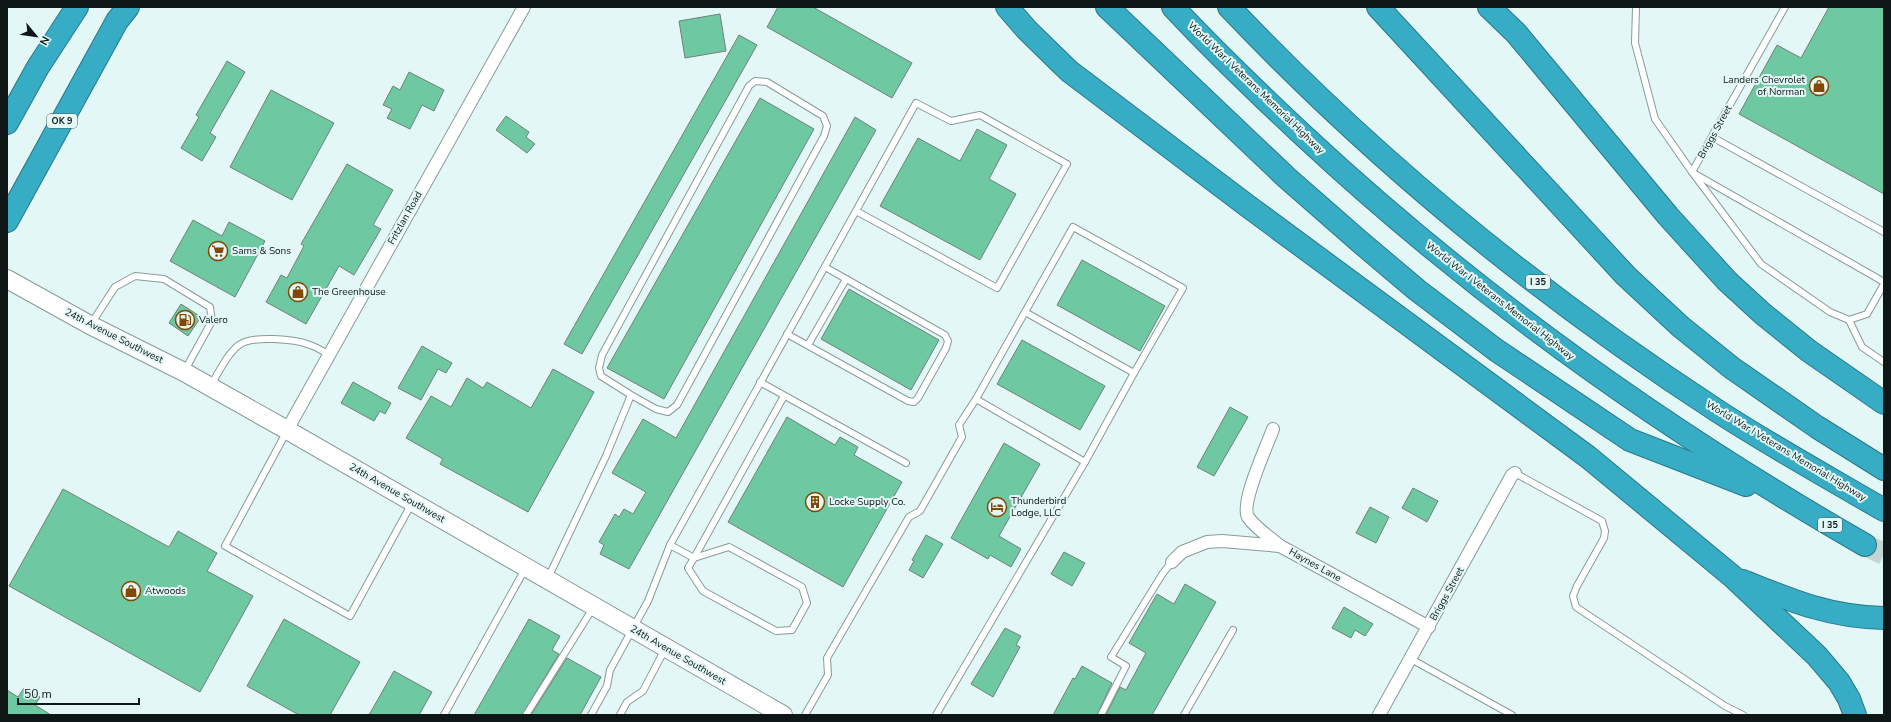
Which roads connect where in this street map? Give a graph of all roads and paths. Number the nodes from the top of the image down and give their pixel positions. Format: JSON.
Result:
{"nodes":[{"id":1,"x":77,"y":7,"type":"edge"},
{"id":2,"x":136,"y":7,"type":"edge"},
{"id":3,"x":524,"y":7,"type":"edge"},
{"id":4,"x":1006,"y":7,"type":"edge"},
{"id":5,"x":1107,"y":7,"type":"edge"},
{"id":6,"x":1173,"y":7,"type":"edge"},
{"id":7,"x":1229,"y":7,"type":"edge"},
{"id":8,"x":1378,"y":7,"type":"edge"},
{"id":9,"x":1489,"y":7,"type":"edge"},
{"id":10,"x":1636,"y":7,"type":"edge"},
{"id":11,"x":1785,"y":7,"type":"edge"},
{"id":12,"x":123,"y":14,"type":"edge"},
{"id":13,"x":7,"y":123,"type":"edge"},
{"id":14,"x":1712,"y":137,"type":"junction"},
{"id":15,"x":1692,"y":172,"type":"junction"},
{"id":16,"x":856,"y":211,"type":"junction"},
{"id":17,"x":7,"y":221,"type":"edge"},
{"id":18,"x":1884,"y":232,"type":"edge"},
{"id":19,"x":825,"y":266,"type":"junction"},
{"id":20,"x":846,"y":278,"type":"junction"},
{"id":21,"x":7,"y":280,"type":"edge"},
{"id":22,"x":1884,"y":283,"type":"edge"},
{"id":23,"x":1026,"y":312,"type":"junction"},
{"id":24,"x":1849,"y":320,"type":"junction"},
{"id":25,"x":90,"y":325,"type":"junction"},
{"id":26,"x":787,"y":334,"type":"junction"},
{"id":27,"x":808,"y":345,"type":"junction"},
{"id":28,"x":329,"y":355,"type":"junction"},
{"id":29,"x":1884,"y":362,"type":"edge"},
{"id":30,"x":184,"y":372,"type":"junction"},
{"id":31,"x":1134,"y":373,"type":"junction"},
{"id":32,"x":760,"y":382,"type":"junction"},
{"id":33,"x":210,"y":386,"type":"junction"},
{"id":34,"x":631,"y":395,"type":"junction"},
{"id":35,"x":784,"y":396,"type":"junction"},
{"id":36,"x":976,"y":399,"type":"junction"},
{"id":37,"x":1884,"y":403,"type":"edge"},
{"id":38,"x":1273,"y":429,"type":"dead end"},
{"id":39,"x":288,"y":430,"type":"junction"},
{"id":40,"x":1085,"y":462,"type":"junction"},
{"id":41,"x":906,"y":463,"type":"dead end"},
{"id":42,"x":1884,"y":469,"type":"edge"},
{"id":43,"x":1515,"y":473,"type":"joint"},
{"id":44,"x":412,"y":502,"type":"junction"},
{"id":45,"x":1794,"y":504,"type":"junction"},
{"id":46,"x":1884,"y":510,"type":"edge"},
{"id":47,"x":670,"y":545,"type":"junction"},
{"id":48,"x":1865,"y":545,"type":"tunnel mouth"},
{"id":49,"x":1280,"y":546,"type":"junction"},
{"id":50,"x":694,"y":558,"type":"junction"},
{"id":51,"x":1172,"y":562,"type":"joint"},
{"id":52,"x":526,"y":567,"type":"junction"},
{"id":53,"x":1732,"y":576,"type":"junction"},
{"id":54,"x":547,"y":580,"type":"junction"},
{"id":55,"x":594,"y":606,"type":"junction"},
{"id":56,"x":1884,"y":618,"type":"edge"},
{"id":57,"x":1429,"y":627,"type":"junction"},
{"id":58,"x":633,"y":629,"type":"junction"},
{"id":59,"x":1233,"y":630,"type":"dead end"},
{"id":60,"x":666,"y":648,"type":"junction"},
{"id":61,"x":1411,"y":659,"type":"junction"},
{"id":62,"x":444,"y":715,"type":"edge"},
{"id":63,"x":526,"y":715,"type":"edge"},
{"id":64,"x":591,"y":715,"type":"edge"},
{"id":65,"x":620,"y":715,"type":"edge"},
{"id":66,"x":783,"y":715,"type":"edge"},
{"id":67,"x":805,"y":715,"type":"edge"},
{"id":68,"x":936,"y":715,"type":"edge"},
{"id":69,"x":1100,"y":715,"type":"edge"},
{"id":70,"x":1184,"y":715,"type":"edge"},
{"id":71,"x":1379,"y":715,"type":"edge"},
{"id":72,"x":1512,"y":715,"type":"edge"},
{"id":73,"x":1743,"y":715,"type":"edge"},
{"id":74,"x":1855,"y":715,"type":"edge"}],
"edges":[{"from":1,"to":13,"type":"highway"},
{"from":2,"to":12,"type":"highway"},
{"from":3,"to":28,"type":"street","name":"Fritzlan Road"},
{"from":4,"to":53,"type":"highway"},
{"from":5,"to":45,"type":"highway"},
{"from":6,"to":45,"type":"highway","name":"World War I Veterans Memorial Highway","number":"I 35"},
{"from":7,"to":46,"type":"highway","name":"World War I Veterans Memorial Highway","number":"I 35"},
{"from":8,"to":42,"type":"highway"},
{"from":9,"to":37,"type":"highway"},
{"from":10,"to":15,"type":"lane"},
{"from":11,"to":14,"type":"lane","name":"Briggs Street"},
{"from":12,"to":17,"type":"highway","number":"OK 9"},
{"from":14,"to":15,"type":"lane","name":"Briggs Street"},
{"from":14,"to":18,"type":"lane"},
{"from":15,"to":22,"type":"lane"},
{"from":15,"to":24,"type":"lane"},
{"from":16,"to":16,"type":"lane"},
{"from":16,"to":19,"type":"lane"},
{"from":19,"to":20,"type":"lane"},
{"from":19,"to":26,"type":"lane"},
{"from":20,"to":27,"type":"lane"},
{"from":20,"to":27,"type":"lane"},
{"from":21,"to":25,"type":"main road","name":"24th Avenue Southwest"},
{"from":22,"to":24,"type":"lane"},
{"from":23,"to":31,"type":"lane"},
{"from":23,"to":31,"type":"lane"},
{"from":23,"to":36,"type":"lane"},
{"from":24,"to":29,"type":"lane"},
{"from":25,"to":30,"type":"main road","name":"24th Avenue Southwest"},
{"from":25,"to":30,"type":"lane"},
{"from":26,"to":27,"type":"lane"},
{"from":26,"to":32,"type":"lane"},
{"from":28,"to":33,"type":"lane"},
{"from":28,"to":39,"type":"street","name":"Fritzlan Road"},
{"from":30,"to":33,"type":"main road","name":"24th Avenue Southwest"},
{"from":31,"to":40,"type":"lane"},
{"from":32,"to":35,"type":"lane"},
{"from":32,"to":47,"type":"lane"},
{"from":33,"to":39,"type":"main road","name":"24th Avenue Southwest"},
{"from":34,"to":34,"type":"lane"},
{"from":34,"to":54,"type":"lane"},
{"from":35,"to":41,"type":"lane"},
{"from":35,"to":50,"type":"lane"},
{"from":36,"to":40,"type":"lane"},
{"from":36,"to":67,"type":"lane"},
{"from":38,"to":49,"type":"street"},
{"from":39,"to":44,"type":"main road","name":"24th Avenue Southwest"},
{"from":39,"to":44,"type":"lane"},
{"from":40,"to":68,"type":"lane"},
{"from":43,"to":57,"type":"street","name":"Briggs Street"},
{"from":43,"to":73,"type":"lane"},
{"from":44,"to":52,"type":"main road","name":"24th Avenue Southwest"},
{"from":45,"to":48,"type":"highway","name":"World War I Veterans Memorial Highway","number":"I 35"},
{"from":47,"to":50,"type":"lane"},
{"from":47,"to":58,"type":"lane"},
{"from":49,"to":51,"type":"street","name":"Haynes Lane"},
{"from":49,"to":57,"type":"street","name":"Haynes Lane"},
{"from":50,"to":50,"type":"lane"},
{"from":51,"to":69,"type":"lane"},
{"from":52,"to":54,"type":"main road","name":"24th Avenue Southwest"},
{"from":52,"to":62,"type":"lane"},
{"from":53,"to":56,"type":"highway"},
{"from":53,"to":74,"type":"highway"},
{"from":54,"to":55,"type":"main road","name":"24th Avenue Southwest"},
{"from":55,"to":58,"type":"main road","name":"24th Avenue Southwest"},
{"from":55,"to":63,"type":"lane"},
{"from":57,"to":61,"type":"street","name":"Briggs Street"},
{"from":58,"to":60,"type":"main road","name":"24th Avenue Southwest"},
{"from":58,"to":64,"type":"lane"},
{"from":59,"to":70,"type":"lane"},
{"from":60,"to":65,"type":"lane"},
{"from":60,"to":66,"type":"main road","name":"24th Avenue Southwest"},
{"from":61,"to":71,"type":"street","name":"Briggs Street"},
{"from":61,"to":72,"type":"lane"}]}
